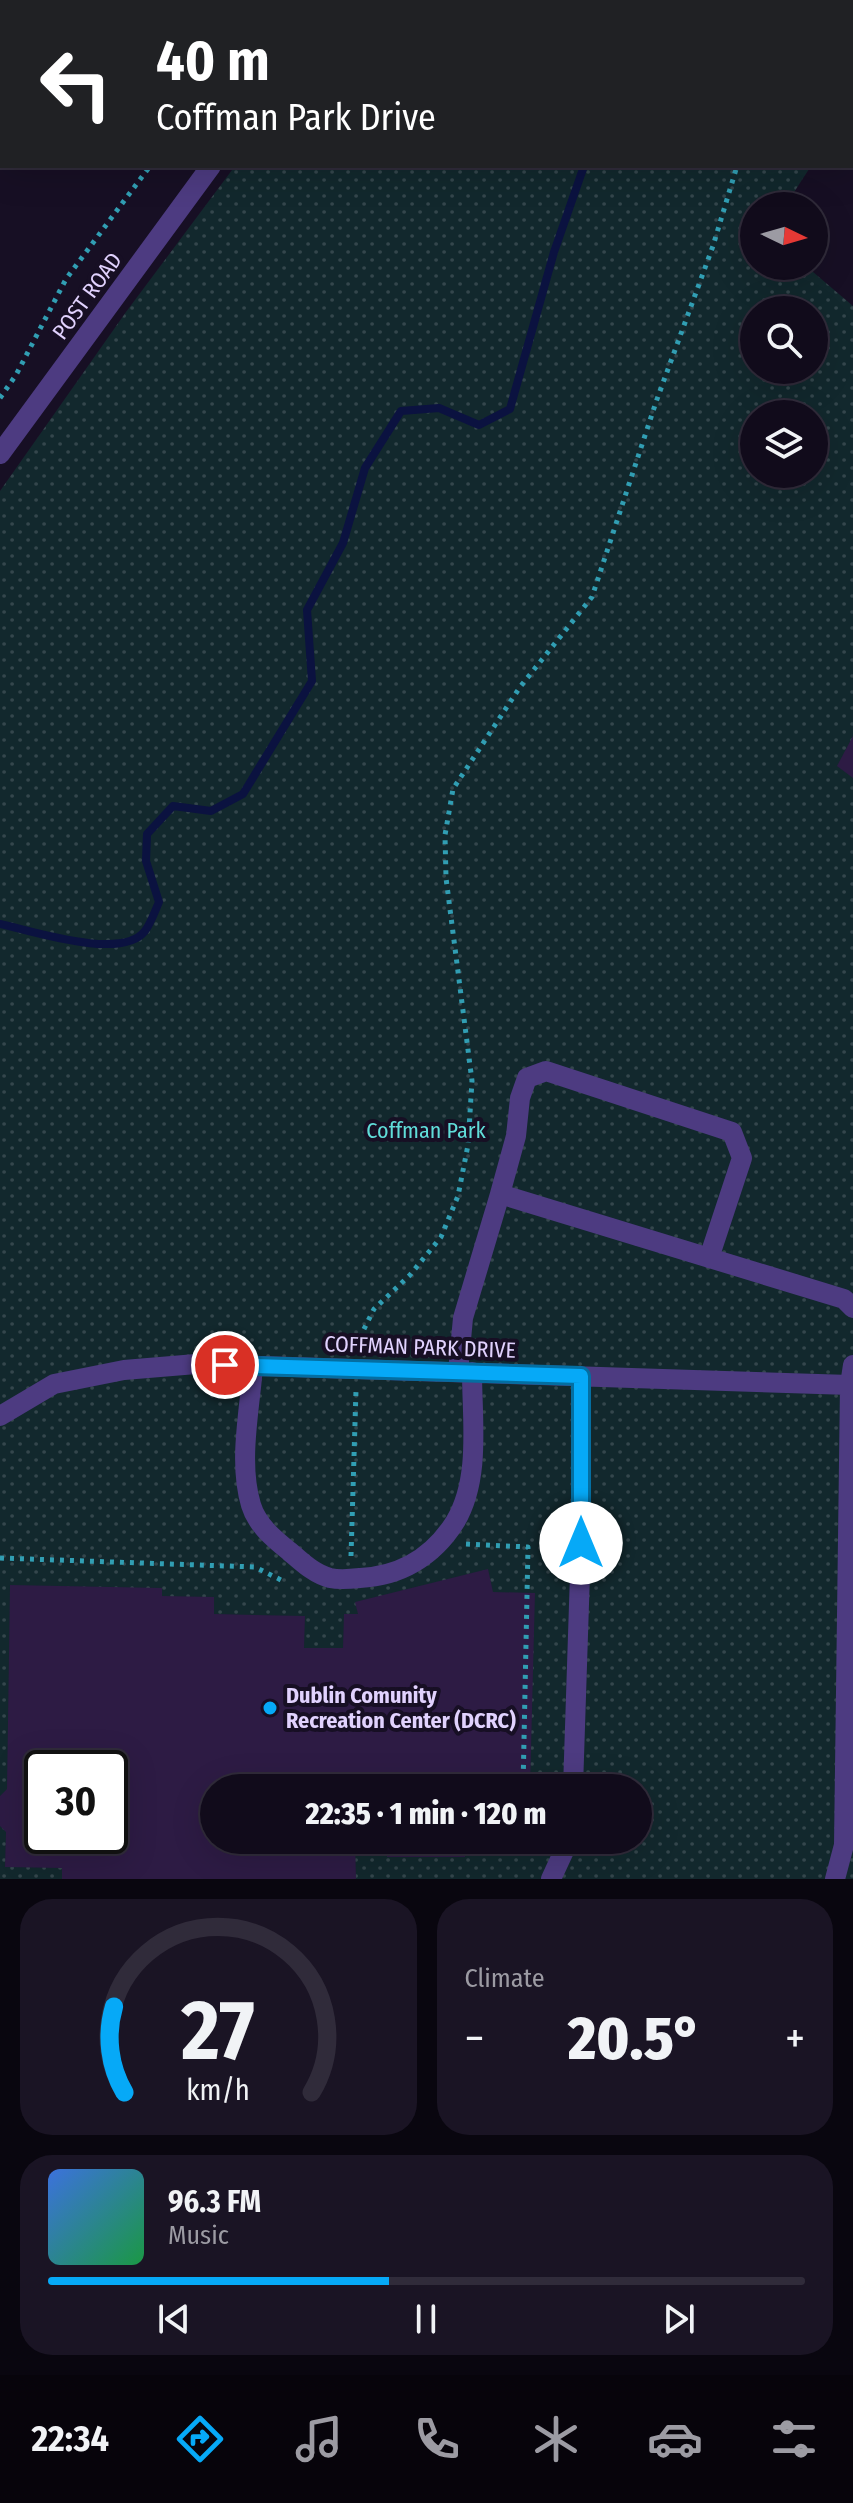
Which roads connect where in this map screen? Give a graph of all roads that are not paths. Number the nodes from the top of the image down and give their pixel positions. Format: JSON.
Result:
{"nodes":[{"id":1,"x":210,"y":168,"type":"edge"},
{"id":2,"x":0,"y":454,"type":"edge"},
{"id":3,"x":500,"y":1194,"type":"junction"},
{"id":4,"x":709,"y":1258,"type":"junction"},
{"id":5,"x":853,"y":1308,"type":"edge"},
{"id":6,"x":253,"y":1366,"type":"junction"},
{"id":7,"x":465,"y":1372,"type":"junction"},
{"id":8,"x":852,"y":1375,"type":"edge"},
{"id":9,"x":581,"y":1376,"type":"junction"},
{"id":10,"x":0,"y":1416,"type":"edge"},
{"id":11,"x":573,"y":1774,"type":"edge"},
{"id":12,"x":563,"y":1854,"type":"edge"},
{"id":13,"x":551,"y":1879,"type":"edge"},
{"id":14,"x":835,"y":1879,"type":"edge"}],
"edges":[{"from":1,"to":2,"type":"street","name":"POST ROAD"},
{"from":3,"to":4,"type":"street"},
{"from":3,"to":4,"type":"street"},
{"from":3,"to":7,"type":"street"},
{"from":4,"to":5,"type":"street"},
{"from":6,"to":7,"type":"street","name":"COFFMAN PARK DRIVE"},
{"from":6,"to":7,"type":"street"},
{"from":6,"to":10,"type":"street","name":"COFFMAN PARK DRIVE"},
{"from":7,"to":9,"type":"street","name":"COFFMAN PARK DRIVE"},
{"from":8,"to":9,"type":"street","name":"COFFMAN PARK DRIVE"},
{"from":8,"to":14,"type":"street"},
{"from":9,"to":11,"type":"street"},
{"from":12,"to":13,"type":"street"}]}
